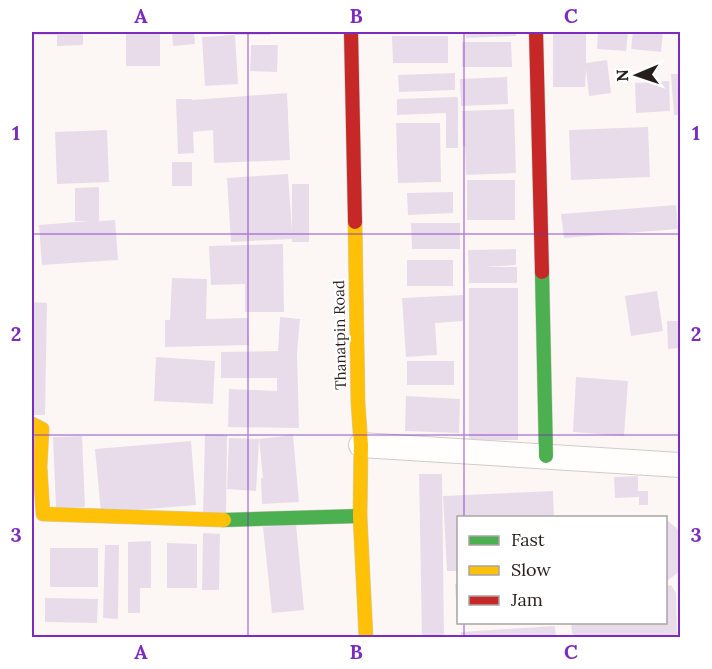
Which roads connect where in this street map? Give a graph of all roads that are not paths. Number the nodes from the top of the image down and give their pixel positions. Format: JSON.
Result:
{"nodes":[{"id":1,"x":351,"y":32,"type":"edge"},
{"id":2,"x":536,"y":32,"type":"edge"},
{"id":3,"x":32,"y":424,"type":"edge"},
{"id":4,"x":361,"y":445,"type":"junction"},
{"id":5,"x":546,"y":456,"type":"junction"},
{"id":6,"x":681,"y":465,"type":"edge"},
{"id":7,"x":360,"y":516,"type":"junction"},
{"id":8,"x":366,"y":638,"type":"edge"}],
"edges":[{"from":1,"to":4,"type":"street","name":"Thanatpin Road"},
{"from":2,"to":5,"type":"street"},
{"from":3,"to":7,"type":"street"},
{"from":4,"to":5,"type":"street"},
{"from":4,"to":7,"type":"street","name":"Thanatpin Road"},
{"from":5,"to":6,"type":"street"},
{"from":7,"to":8,"type":"street","name":"Thanatpin Road"}]}
